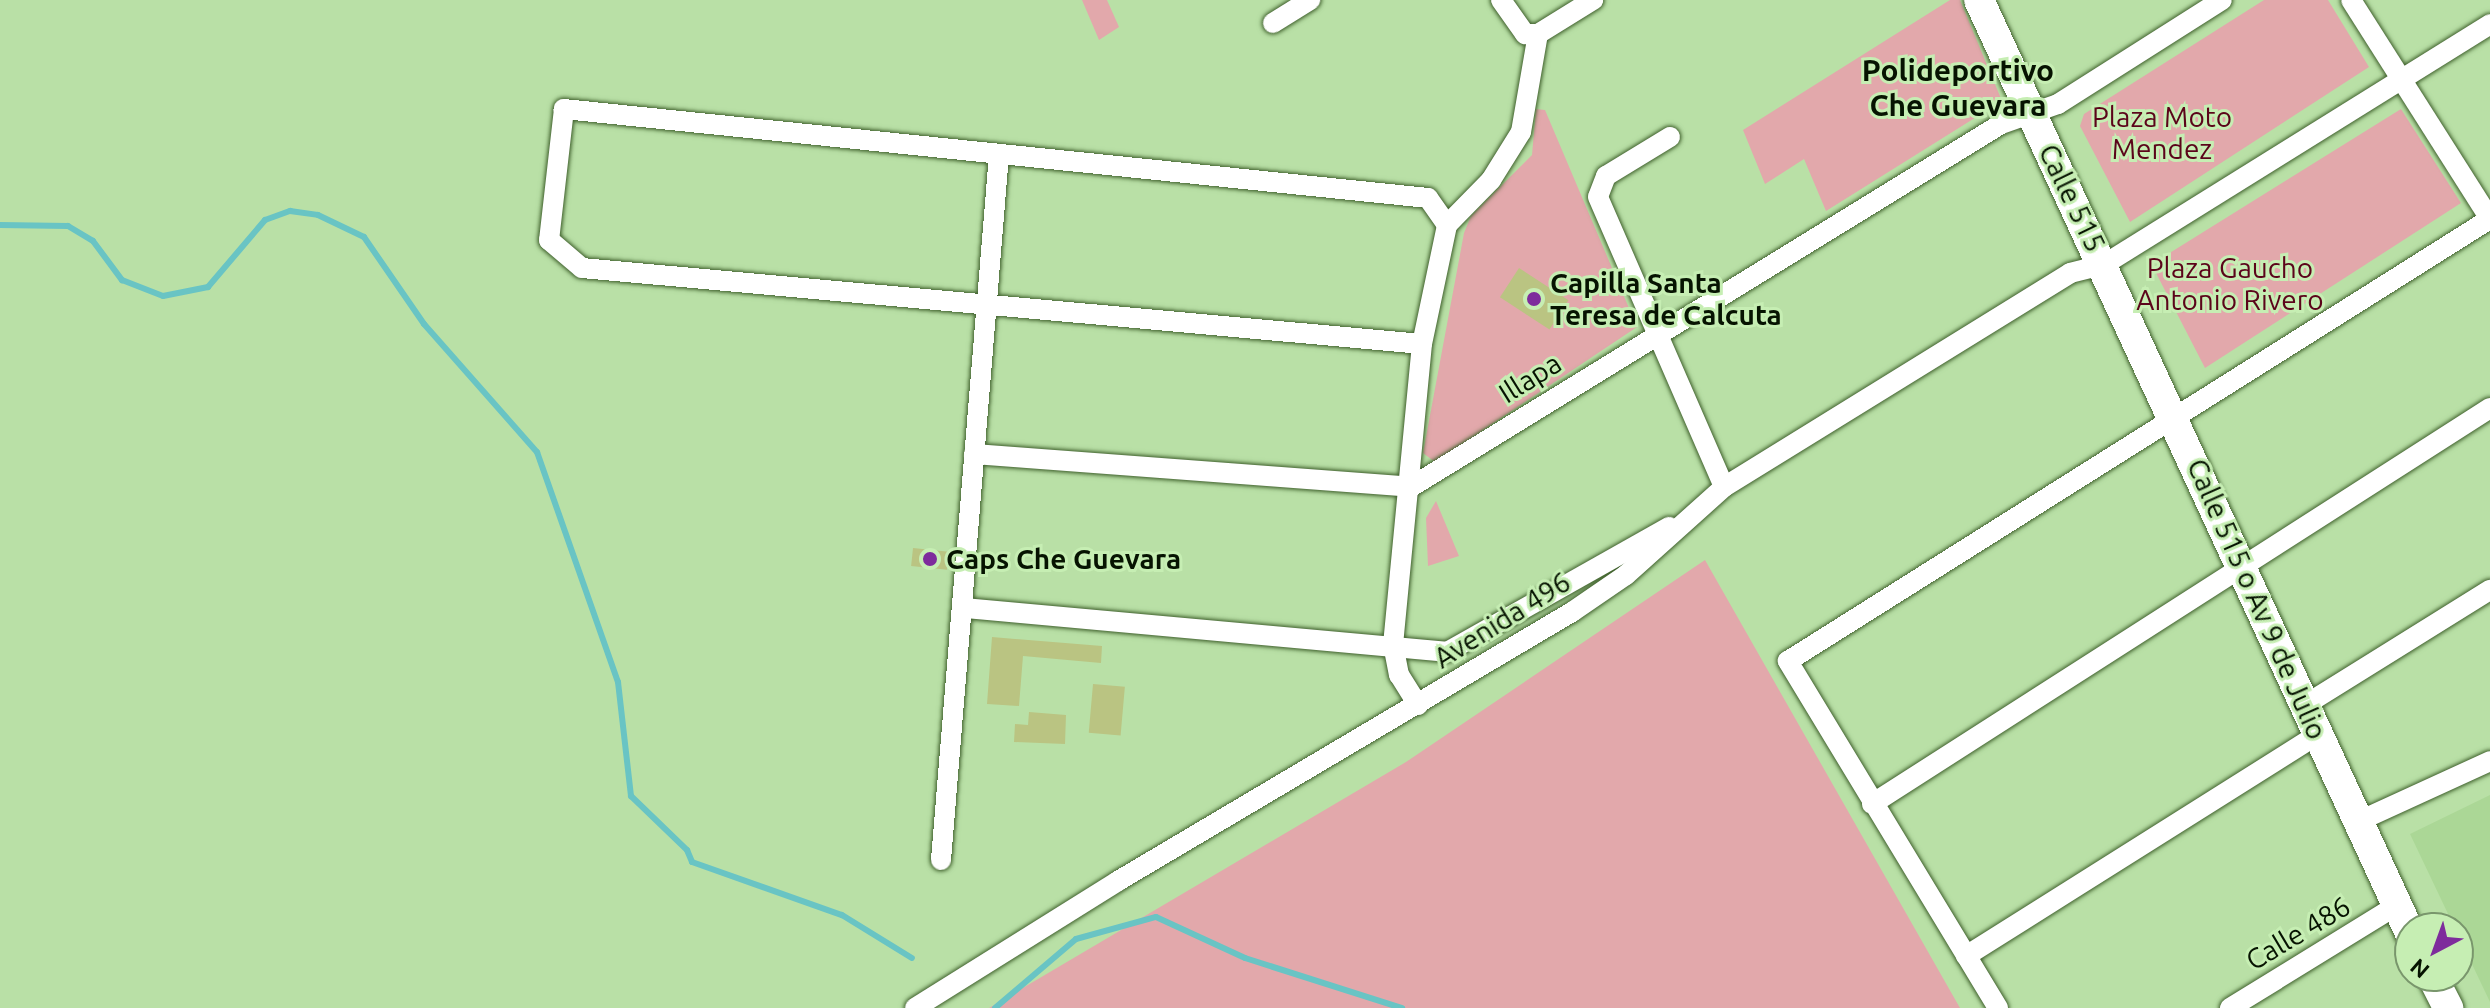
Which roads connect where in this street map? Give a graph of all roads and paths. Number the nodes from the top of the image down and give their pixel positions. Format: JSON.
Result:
{"nodes":[{"id":1,"x":1310,"y":0,"type":"edge"},
{"id":2,"x":1501,"y":0,"type":"edge"},
{"id":3,"x":1593,"y":0,"type":"edge"},
{"id":4,"x":1979,"y":0,"type":"edge"},
{"id":5,"x":2222,"y":0,"type":"edge"},
{"id":6,"x":2351,"y":0,"type":"edge"},
{"id":7,"x":1273,"y":23,"type":"dead end"},
{"id":8,"x":2490,"y":24,"type":"edge"},
{"id":9,"x":1532,"y":34,"type":"junction"},
{"id":10,"x":2401,"y":79,"type":"junction"},
{"id":11,"x":2032,"y":114,"type":"junction"},
{"id":12,"x":1670,"y":137,"type":"dead end"},
{"id":13,"x":999,"y":154,"type":"junction"},
{"id":14,"x":2490,"y":219,"type":"edge"},
{"id":15,"x":1447,"y":225,"type":"junction"},
{"id":16,"x":2105,"y":264,"type":"junction"},
{"id":17,"x":988,"y":308,"type":"junction"},
{"id":18,"x":1654,"y":334,"type":"junction"},
{"id":19,"x":1422,"y":344,"type":"junction"},
{"id":20,"x":2490,"y":408,"type":"edge"},
{"id":21,"x":2177,"y":420,"type":"junction"},
{"id":22,"x":974,"y":454,"type":"junction"},
{"id":23,"x":1411,"y":487,"type":"junction"},
{"id":24,"x":1724,"y":487,"type":"junction"},
{"id":25,"x":1691,"y":517,"type":"junction"},
{"id":26,"x":2244,"y":566,"type":"junction"},
{"id":27,"x":2490,"y":590,"type":"edge"},
{"id":28,"x":965,"y":608,"type":"junction"},
{"id":29,"x":1393,"y":645,"type":"junction"},
{"id":30,"x":1418,"y":705,"type":"junction"},
{"id":31,"x":2305,"y":705,"type":"junction"},
{"id":32,"x":2318,"y":734,"type":"junction"},
{"id":33,"x":2490,"y":761,"type":"edge"},
{"id":34,"x":1872,"y":804,"type":"junction"},
{"id":35,"x":2357,"y":822,"type":"junction"},
{"id":36,"x":941,"y":860,"type":"dead end"},
{"id":37,"x":2396,"y":906,"type":"junction"},
{"id":38,"x":2399,"y":912,"type":"edge"},
{"id":39,"x":1966,"y":956,"type":"junction"},
{"id":40,"x":915,"y":1008,"type":"edge"},
{"id":41,"x":1998,"y":1008,"type":"edge"},
{"id":42,"x":2230,"y":1008,"type":"edge"}],
"edges":[{"from":1,"to":7,"type":"street"},
{"from":2,"to":9,"type":"street"},
{"from":3,"to":9,"type":"street"},
{"from":4,"to":11,"type":"street","name":"Calle 515"},
{"from":5,"to":11,"type":"street","name":"Illapa"},
{"from":6,"to":10,"type":"street"},
{"from":8,"to":10,"type":"street","name":"Avenida 496"},
{"from":9,"to":15,"type":"street"},
{"from":10,"to":14,"type":"street"},
{"from":10,"to":16,"type":"street","name":"Avenida 496"},
{"from":11,"to":16,"type":"street","name":"Calle 515"},
{"from":11,"to":18,"type":"street","name":"Illapa"},
{"from":12,"to":18,"type":"street"},
{"from":13,"to":15,"type":"street"},
{"from":13,"to":17,"type":"street"},
{"from":13,"to":17,"type":"street"},
{"from":14,"to":21,"type":"street"},
{"from":15,"to":19,"type":"street"},
{"from":16,"to":21,"type":"street","name":"Calle 515 o Av 9 de Julio"},
{"from":16,"to":24,"type":"street","name":"Avenida 496"},
{"from":17,"to":19,"type":"street"},
{"from":17,"to":22,"type":"street"},
{"from":18,"to":23,"type":"street","name":"Illapa"},
{"from":18,"to":24,"type":"street"},
{"from":19,"to":23,"type":"street"},
{"from":20,"to":26,"type":"street"},
{"from":21,"to":26,"type":"street","name":"Calle 515 o Av 9 de Julio"},
{"from":21,"to":34,"type":"street"},
{"from":22,"to":23,"type":"street"},
{"from":22,"to":28,"type":"street"},
{"from":23,"to":29,"type":"street"},
{"from":24,"to":25,"type":"street","name":"Avenida 496"},
{"from":25,"to":29,"type":"street"},
{"from":25,"to":30,"type":"street","name":"Avenida 496"},
{"from":26,"to":31,"type":"street","name":"Calle 515 o Av 9 de Julio"},
{"from":26,"to":34,"type":"street"},
{"from":27,"to":31,"type":"street"},
{"from":28,"to":29,"type":"street"},
{"from":28,"to":36,"type":"street"},
{"from":29,"to":30,"type":"street"},
{"from":30,"to":40,"type":"street","name":"Avenida 496"},
{"from":31,"to":32,"type":"street","name":"Calle 515 o Av 9 de Julio"},
{"from":32,"to":35,"type":"street","name":"Calle 515 o Av 9 de Julio"},
{"from":32,"to":39,"type":"street"},
{"from":33,"to":35,"type":"street"},
{"from":34,"to":39,"type":"street"},
{"from":35,"to":37,"type":"street","name":"Calle 515 o Av 9 de Julio"},
{"from":37,"to":38,"type":"street","name":"Calle 515 o Av 9 de Julio"},
{"from":37,"to":42,"type":"street","name":"Calle 486"},
{"from":39,"to":41,"type":"street"}]}
